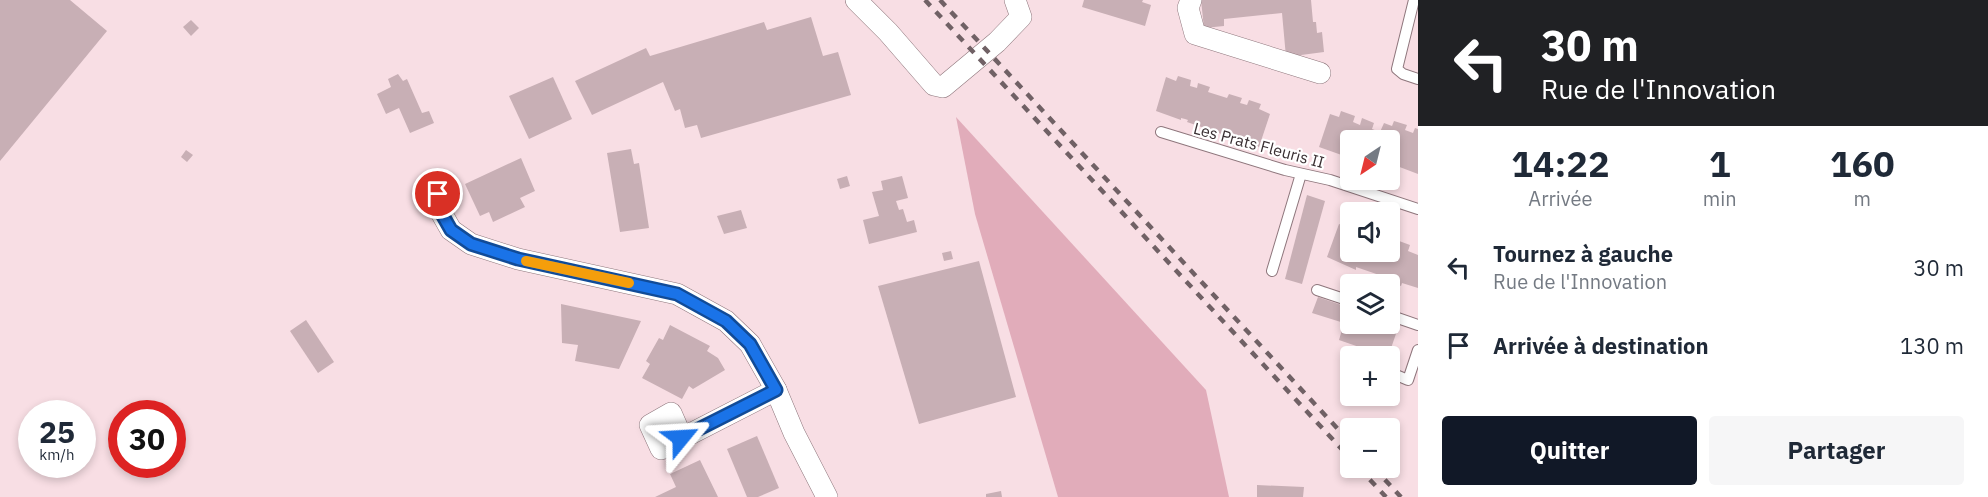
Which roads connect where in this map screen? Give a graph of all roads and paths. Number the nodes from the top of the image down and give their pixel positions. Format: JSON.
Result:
{"nodes":[{"id":1,"x":856,"y":0,"type":"edge"},
{"id":2,"x":1191,"y":0,"type":"edge"},
{"id":3,"x":1414,"y":0,"type":"edge"},
{"id":4,"x":1018,"y":9,"type":"edge"},
{"id":5,"x":1320,"y":74,"type":"dead end"},
{"id":6,"x":1418,"y":79,"type":"edge"},
{"id":7,"x":1161,"y":132,"type":"dead end"},
{"id":8,"x":1301,"y":174,"type":"junction"},
{"id":9,"x":438,"y":194,"type":"dead end"},
{"id":10,"x":1418,"y":209,"type":"edge"},
{"id":11,"x":1272,"y":271,"type":"dead end"},
{"id":12,"x":1317,"y":290,"type":"dead end"},
{"id":13,"x":1340,"y":298,"type":"edge"},
{"id":14,"x":1400,"y":319,"type":"edge"},
{"id":15,"x":1418,"y":325,"type":"edge"},
{"id":16,"x":1418,"y":350,"type":"edge"},
{"id":17,"x":1400,"y":377,"type":"edge"},
{"id":18,"x":776,"y":390,"type":"junction"},
{"id":19,"x":681,"y":438,"type":"dead end"},
{"id":20,"x":827,"y":497,"type":"edge"}],
"edges":[{"from":1,"to":4,"type":"street"},
{"from":2,"to":5,"type":"street"},
{"from":3,"to":6,"type":"lane"},
{"from":7,"to":8,"type":"lane","name":"Les Prats Fleuris II"},
{"from":8,"to":10,"type":"lane","name":"Les Prats Fleuris II"},
{"from":8,"to":11,"type":"lane"},
{"from":9,"to":18,"type":"street"},
{"from":12,"to":13,"type":"lane"},
{"from":14,"to":15,"type":"lane"},
{"from":16,"to":17,"type":"lane"},
{"from":18,"to":19,"type":"street"},
{"from":18,"to":20,"type":"street"}]}
